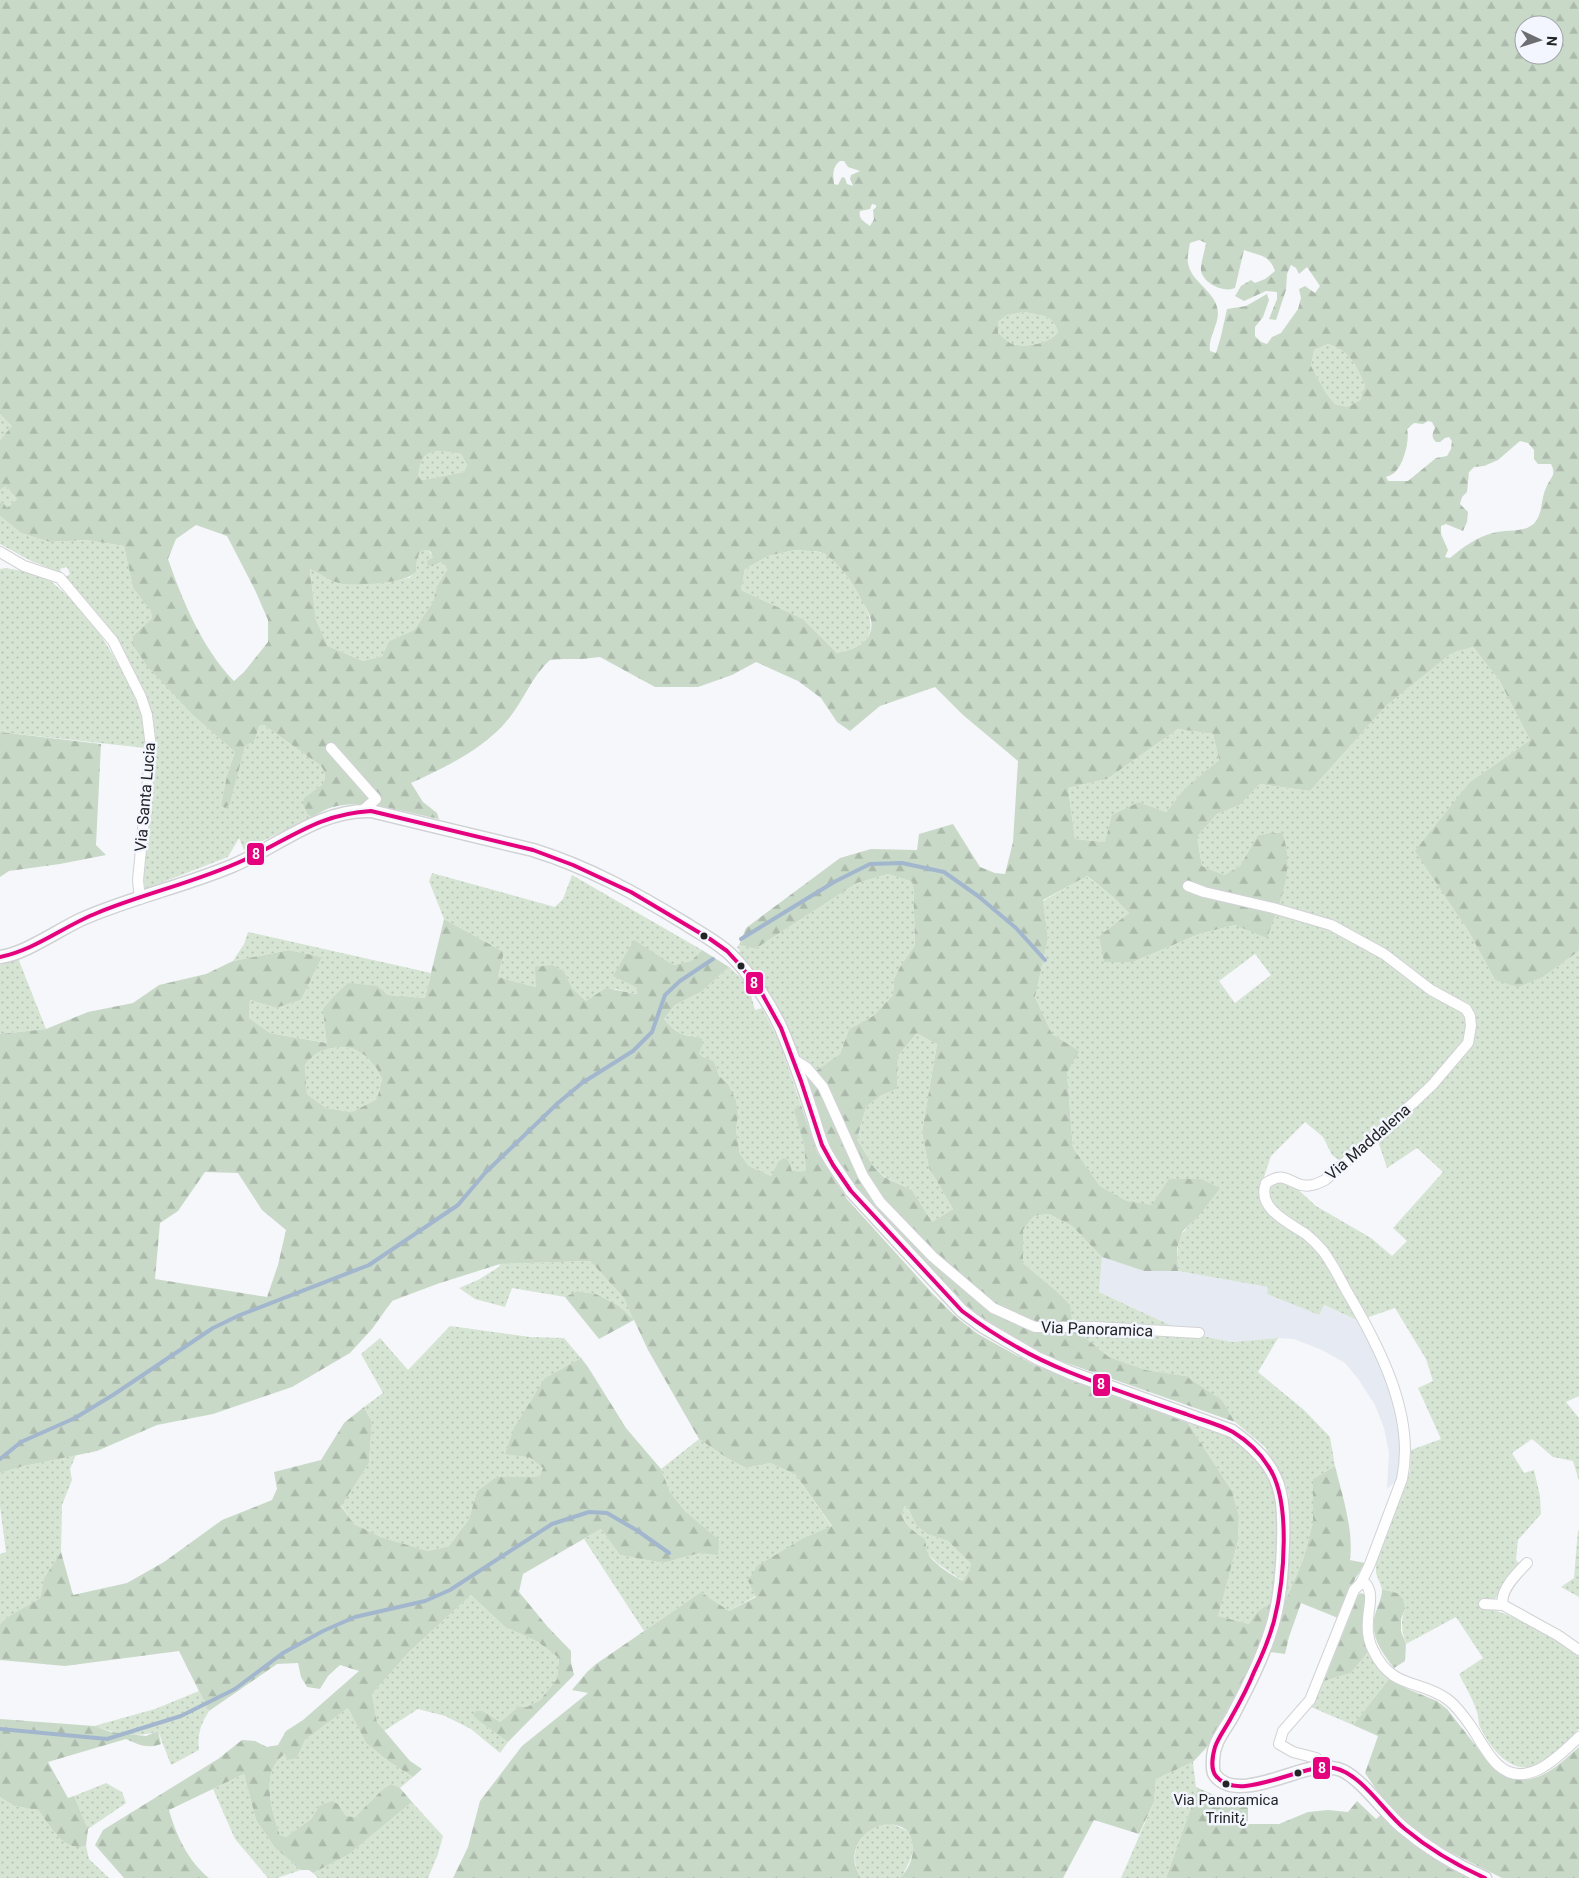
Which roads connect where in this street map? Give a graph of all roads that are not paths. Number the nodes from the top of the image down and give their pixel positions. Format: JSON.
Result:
{"nodes":[{"id":1,"x":0,"y":552,"type":"edge"},
{"id":2,"x":331,"y":748,"type":"dead end"},
{"id":3,"x":362,"y":811,"type":"junction"},
{"id":4,"x":1188,"y":886,"type":"dead end"},
{"id":5,"x":140,"y":899,"type":"junction"},
{"id":6,"x":0,"y":957,"type":"edge"},
{"id":7,"x":793,"y":1060,"type":"junction"},
{"id":8,"x":1199,"y":1334,"type":"dead end"},
{"id":9,"x":1527,"y":1563,"type":"dead end"},
{"id":10,"x":1361,"y":1583,"type":"junction"},
{"id":11,"x":1484,"y":1604,"type":"dead end"},
{"id":12,"x":1503,"y":1606,"type":"junction"},
{"id":13,"x":1579,"y":1650,"type":"edge"},
{"id":14,"x":1579,"y":1737,"type":"edge"},
{"id":15,"x":1328,"y":1767,"type":"junction"},
{"id":16,"x":1485,"y":1878,"type":"edge"}],
"edges":[{"from":1,"to":5,"type":"street","name":"Via Santa Lucia"},
{"from":2,"to":3,"type":"street"},
{"from":3,"to":5,"type":"street","name":"Via Panoramica"},
{"from":3,"to":7,"type":"street","name":"Via Panoramica"},
{"from":4,"to":10,"type":"street","name":"Via Maddalena"},
{"from":5,"to":6,"type":"street","name":"Via Panoramica"},
{"from":7,"to":8,"type":"street","name":"Via Panoramica"},
{"from":7,"to":15,"type":"street","name":"Via Panoramica"},
{"from":9,"to":12,"type":"street"},
{"from":10,"to":14,"type":"street"},
{"from":10,"to":15,"type":"street"},
{"from":11,"to":12,"type":"street"},
{"from":12,"to":13,"type":"street"},
{"from":15,"to":16,"type":"street"}]}
